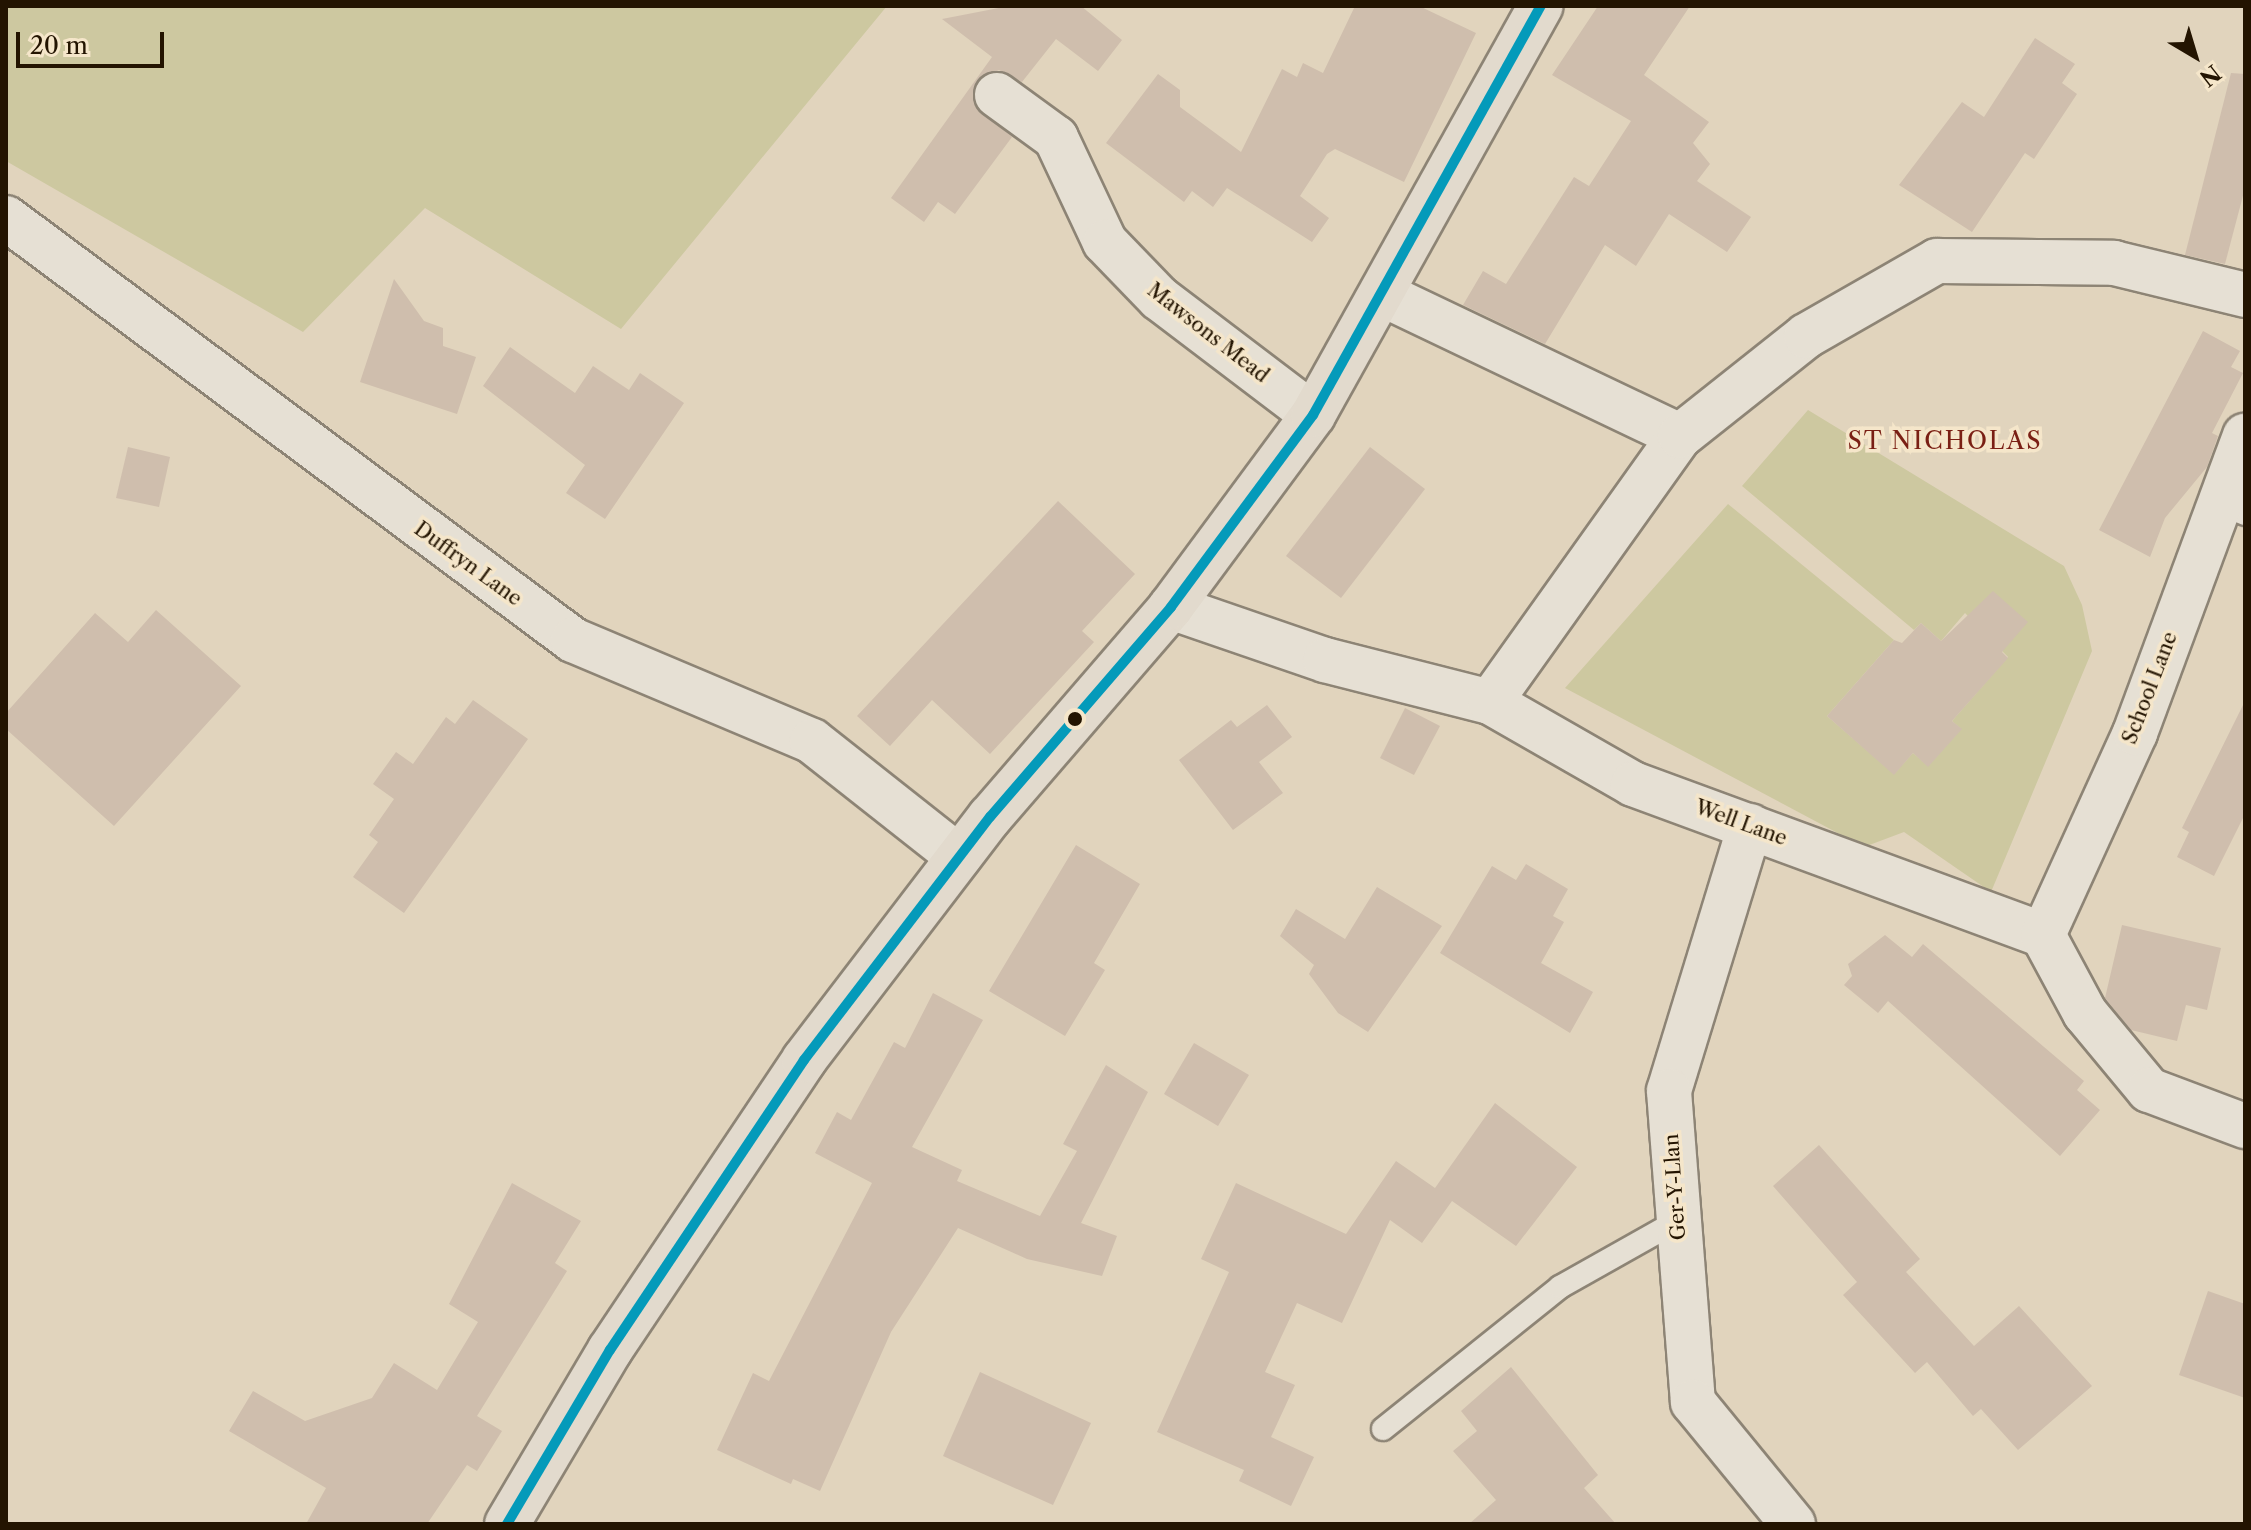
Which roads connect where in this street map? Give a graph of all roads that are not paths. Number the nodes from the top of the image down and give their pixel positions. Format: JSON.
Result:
{"nodes":[{"id":1,"x":1541,"y":6,"type":"edge"},
{"id":2,"x":997,"y":95,"type":"dead end"},
{"id":3,"x":6,"y":218,"type":"edge"},
{"id":4,"x":1384,"y":295,"type":"junction"},
{"id":5,"x":2245,"y":295,"type":"edge"},
{"id":6,"x":1313,"y":415,"type":"junction"},
{"id":7,"x":1680,"y":436,"type":"junction"},
{"id":8,"x":2245,"y":436,"type":"edge"},
{"id":9,"x":2232,"y":508,"type":"edge"},
{"id":10,"x":1171,"y":607,"type":"junction"},
{"id":11,"x":1490,"y":702,"type":"junction"},
{"id":12,"x":1750,"y":826,"type":"junction"},
{"id":13,"x":959,"y":857,"type":"junction"},
{"id":14,"x":2043,"y":935,"type":"junction"},
{"id":15,"x":2245,"y":1126,"type":"edge"},
{"id":16,"x":1677,"y":1221,"type":"junction"},
{"id":17,"x":1383,"y":1429,"type":"dead end"},
{"id":18,"x":507,"y":1524,"type":"edge"},
{"id":19,"x":1793,"y":1524,"type":"edge"}],
"edges":[{"from":1,"to":4,"type":"main road"},
{"from":2,"to":6,"type":"street","name":"Mawsons Mead"},
{"from":3,"to":13,"type":"street","name":"Duffryn Lane"},
{"from":4,"to":6,"type":"main road"},
{"from":4,"to":7,"type":"street"},
{"from":5,"to":7,"type":"street"},
{"from":6,"to":10,"type":"main road"},
{"from":7,"to":11,"type":"street"},
{"from":8,"to":9,"type":"street","name":"School Lane"},
{"from":9,"to":14,"type":"street","name":"School Lane"},
{"from":10,"to":11,"type":"street","name":"Well Lane"},
{"from":10,"to":13,"type":"main road"},
{"from":11,"to":12,"type":"street","name":"Well Lane"},
{"from":12,"to":14,"type":"street","name":"Well Lane"},
{"from":12,"to":16,"type":"street","name":"Ger-Y-Llan"},
{"from":13,"to":18,"type":"main road"},
{"from":14,"to":15,"type":"street"},
{"from":16,"to":17,"type":"lane"},
{"from":16,"to":19,"type":"street","name":"Ger-Y-Llan"}]}
